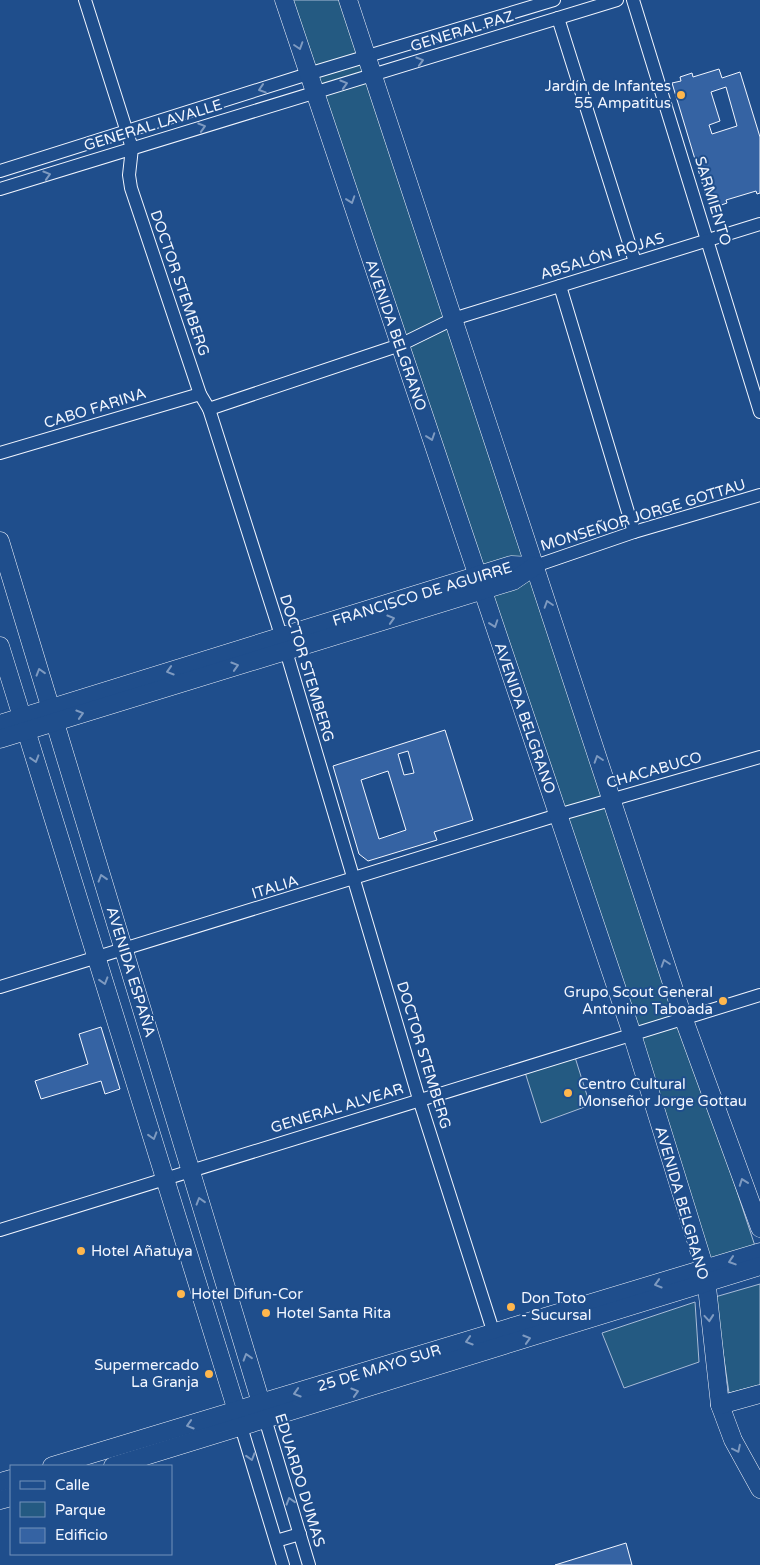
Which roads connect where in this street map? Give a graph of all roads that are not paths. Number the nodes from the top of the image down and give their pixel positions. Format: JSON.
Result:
{"nodes":[{"id":1,"x":86,"y":0,"type":"edge"},
{"id":2,"x":284,"y":0,"type":"edge"},
{"id":3,"x":348,"y":0,"type":"edge"},
{"id":4,"x":554,"y":0,"type":"edge"},
{"id":5,"x":615,"y":0,"type":"edge"},
{"id":6,"x":633,"y":0,"type":"edge"},
{"id":7,"x":558,"y":18,"type":"junction"},
{"id":8,"x":365,"y":57,"type":"junction"},
{"id":9,"x":308,"y":74,"type":"junction"},
{"id":10,"x":373,"y":75,"type":"junction"},
{"id":11,"x":315,"y":93,"type":"junction"},
{"id":12,"x":127,"y":132,"type":"junction"},
{"id":13,"x":132,"y":148,"type":"junction"},
{"id":14,"x":0,"y":172,"type":"edge"},
{"id":15,"x":0,"y":189,"type":"edge"},
{"id":16,"x":760,"y":224,"type":"edge"},
{"id":17,"x":708,"y":240,"type":"junction"},
{"id":18,"x":635,"y":262,"type":"junction"},
{"id":19,"x":560,"y":286,"type":"junction"},
{"id":20,"x":454,"y":318,"type":"junction"},
{"id":21,"x":400,"y":345,"type":"junction"},
{"id":22,"x":200,"y":394,"type":"junction"},
{"id":23,"x":209,"y":409,"type":"junction"},
{"id":24,"x":760,"y":412,"type":"edge"},
{"id":25,"x":0,"y":453,"type":"edge"},
{"id":26,"x":760,"y":495,"type":"edge"},
{"id":27,"x":634,"y":532,"type":"junction"},
{"id":28,"x":0,"y":541,"type":"edge"},
{"id":29,"x":535,"y":566,"type":"junction"},
{"id":30,"x":480,"y":583,"type":"junction"},
{"id":31,"x":284,"y":644,"type":"junction"},
{"id":32,"x":0,"y":646,"type":"edge"},
{"id":33,"x":53,"y":715,"type":"junction"},
{"id":34,"x":0,"y":724,"type":"edge"},
{"id":35,"x":24,"y":724,"type":"junction"},
{"id":36,"x":0,"y":739,"type":"edge"},
{"id":37,"x":760,"y":757,"type":"edge"},
{"id":38,"x":611,"y":800,"type":"junction"},
{"id":39,"x":558,"y":816,"type":"junction"},
{"id":40,"x":354,"y":880,"type":"junction"},
{"id":41,"x":124,"y":950,"type":"junction"},
{"id":42,"x":97,"y":958,"type":"junction"},
{"id":43,"x":0,"y":987,"type":"edge"},
{"id":44,"x":760,"y":995,"type":"edge"},
{"id":45,"x":683,"y":1017,"type":"junction"},
{"id":46,"x":632,"y":1034,"type":"junction"},
{"id":47,"x":419,"y":1099,"type":"junction"},
{"id":48,"x":191,"y":1170,"type":"junction"},
{"id":49,"x":166,"y":1178,"type":"junction"},
{"id":50,"x":760,"y":1228,"type":"edge"},
{"id":51,"x":0,"y":1230,"type":"edge"},
{"id":52,"x":760,"y":1252,"type":"edge"},
{"id":53,"x":760,"y":1266,"type":"edge"},
{"id":54,"x":705,"y":1277,"type":"junction"},
{"id":55,"x":496,"y":1341,"type":"junction"},
{"id":56,"x":760,"y":1394,"type":"edge"},
{"id":57,"x":720,"y":1405,"type":"junction"},
{"id":58,"x":237,"y":1411,"type":"junction"},
{"id":59,"x":263,"y":1411,"type":"junction"},
{"id":60,"x":242,"y":1428,"type":"junction"},
{"id":61,"x":55,"y":1465,"type":"edge"},
{"id":62,"x":116,"y":1465,"type":"edge"},
{"id":63,"x":760,"y":1489,"type":"edge"},
{"id":64,"x":300,"y":1534,"type":"junction"},
{"id":65,"x":276,"y":1541,"type":"junction"},
{"id":66,"x":283,"y":1565,"type":"edge"},
{"id":67,"x":309,"y":1565,"type":"edge"}],
"edges":[{"from":1,"to":12,"type":"street","name":"DOCTOR STEMBERG"},
{"from":2,"to":9,"type":"street","name":"AVENIDA BELGRANO","one_way":true},
{"from":3,"to":8,"type":"street"},
{"from":4,"to":8,"type":"street","name":"GENERAL PAZ"},
{"from":5,"to":7,"type":"street","name":"GENERAL PAZ"},
{"from":6,"to":17,"type":"street","name":"SARMIENTO"},
{"from":10,"to":7,"type":"street","name":"GENERAL PAZ","one_way":true},
{"from":7,"to":18,"type":"street"},
{"from":8,"to":9,"type":"street","name":"GENERAL PAZ"},
{"from":8,"to":10,"type":"street"},
{"from":9,"to":11,"type":"street","name":"AVENIDA BELGRANO"},
{"from":9,"to":12,"type":"street","name":"GENERAL LAVALLE","one_way":true},
{"from":11,"to":10,"type":"street","name":"GENERAL PAZ","one_way":true},
{"from":10,"to":20,"type":"street"},
{"from":13,"to":11,"type":"street","name":"GENERAL LAVALLE","one_way":true},
{"from":11,"to":21,"type":"street","name":"AVENIDA BELGRANO","one_way":true},
{"from":12,"to":13,"type":"street","name":"DOCTOR STEMBERG"},
{"from":12,"to":14,"type":"street","name":"GENERAL LAVALLE"},
{"from":15,"to":13,"type":"street","name":"GENERAL LAVALLE","one_way":true},
{"from":13,"to":22,"type":"street","name":"DOCTOR STEMBERG"},
{"from":16,"to":17,"type":"street","name":"ABSALÓN ROJAS"},
{"from":17,"to":18,"type":"street","name":"ABSALÓN ROJAS"},
{"from":17,"to":24,"type":"street","name":"SARMIENTO"},
{"from":18,"to":19,"type":"street","name":"ABSALÓN ROJAS"},
{"from":19,"to":20,"type":"street","name":"ABSALÓN ROJAS"},
{"from":19,"to":27,"type":"street"},
{"from":20,"to":21,"type":"street","name":"ABSALÓN ROJAS"},
{"from":20,"to":29,"type":"street"},
{"from":21,"to":23,"type":"street"},
{"from":21,"to":30,"type":"street","name":"AVENIDA BELGRANO","one_way":true},
{"from":22,"to":23,"type":"street","name":"DOCTOR STEMBERG"},
{"from":22,"to":25,"type":"street","name":"CABO FARINA"},
{"from":23,"to":31,"type":"street","name":"DOCTOR STEMBERG"},
{"from":26,"to":27,"type":"street","name":"MONSEÑOR JORGE GOTTAU"},
{"from":27,"to":29,"type":"street","name":"MONSEÑOR JORGE GOTTAU"},
{"from":33,"to":28,"type":"street","name":"AVENIDA ESPAÑA","one_way":true},
{"from":29,"to":30,"type":"street","name":"FRANCISCO DE AGUIRRE"},
{"from":38,"to":29,"type":"street","one_way":true},
{"from":30,"to":31,"type":"street","name":"FRANCISCO DE AGUIRRE"},
{"from":30,"to":39,"type":"street","name":"AVENIDA BELGRANO","one_way":true},
{"from":31,"to":33,"type":"street","name":"FRANCISCO DE AGUIRRE"},
{"from":31,"to":40,"type":"street","name":"DOCTOR STEMBERG"},
{"from":32,"to":35,"type":"street","name":"AVENIDA ESPAÑA"},
{"from":33,"to":35,"type":"street","name":"FRANCISCO DE AGUIRRE"},
{"from":41,"to":33,"type":"street","name":"AVENIDA ESPAÑA","one_way":true},
{"from":34,"to":35,"type":"street","name":"FRANCISCO DE AGUIRRE"},
{"from":35,"to":36,"type":"street","name":"FRANCISCO DE AGUIRRE"},
{"from":35,"to":42,"type":"street","name":"AVENIDA ESPAÑA","one_way":true},
{"from":37,"to":38,"type":"street","name":"CHACABUCO"},
{"from":38,"to":39,"type":"street","name":"CHACABUCO"},
{"from":45,"to":38,"type":"street","one_way":true},
{"from":39,"to":40,"type":"street","name":"ITALIA"},
{"from":39,"to":46,"type":"street","name":"AVENIDA BELGRANO"},
{"from":40,"to":41,"type":"street","name":"ITALIA"},
{"from":40,"to":47,"type":"street","name":"DOCTOR STEMBERG"},
{"from":41,"to":42,"type":"street","name":"ITALIA"},
{"from":41,"to":48,"type":"street","name":"AVENIDA ESPAÑA"},
{"from":42,"to":43,"type":"street","name":"ITALIA"},
{"from":42,"to":49,"type":"street","name":"AVENIDA ESPAÑA","one_way":true},
{"from":44,"to":45,"type":"street","name":"GENERAL ALVEAR"},
{"from":45,"to":46,"type":"street","name":"GENERAL ALVEAR"},
{"from":50,"to":45,"type":"street","one_way":true},
{"from":46,"to":47,"type":"street","name":"GENERAL ALVEAR"},
{"from":46,"to":54,"type":"street","name":"AVENIDA BELGRANO"},
{"from":47,"to":48,"type":"street","name":"GENERAL ALVEAR"},
{"from":47,"to":55,"type":"street","name":"DOCTOR STEMBERG"},
{"from":48,"to":49,"type":"street","name":"GENERAL ALVEAR"},
{"from":59,"to":48,"type":"street","name":"AVENIDA ESPAÑA","one_way":true},
{"from":49,"to":51,"type":"street","name":"GENERAL ALVEAR"},
{"from":49,"to":58,"type":"street","name":"AVENIDA ESPAÑA"},
{"from":52,"to":54,"type":"street","one_way":true},
{"from":53,"to":54,"type":"street"},
{"from":54,"to":55,"type":"street","name":"25 DE MAYO SUR"},
{"from":54,"to":57,"type":"street","name":"AVENIDA BELGRANO","one_way":true},
{"from":55,"to":59,"type":"street","name":"25 DE MAYO SUR"},
{"from":56,"to":57,"type":"street"},
{"from":57,"to":63,"type":"street","name":"AVENIDA BELGRANO","one_way":true},
{"from":58,"to":59,"type":"street","name":"25 DE MAYO SUR"},
{"from":58,"to":60,"type":"street"},
{"from":58,"to":61,"type":"street","name":"25 DE MAYO SUR","one_way":true},
{"from":59,"to":60,"type":"street","name":"25 DE MAYO SUR"},
{"from":64,"to":59,"type":"street","name":"EDUARDO DUMAS","one_way":true},
{"from":60,"to":62,"type":"street","name":"25 DE MAYO SUR"},
{"from":60,"to":65,"type":"street","one_way":true},
{"from":64,"to":65,"type":"street"},
{"from":64,"to":67,"type":"street","name":"EDUARDO DUMAS"},
{"from":65,"to":66,"type":"street"}]}
